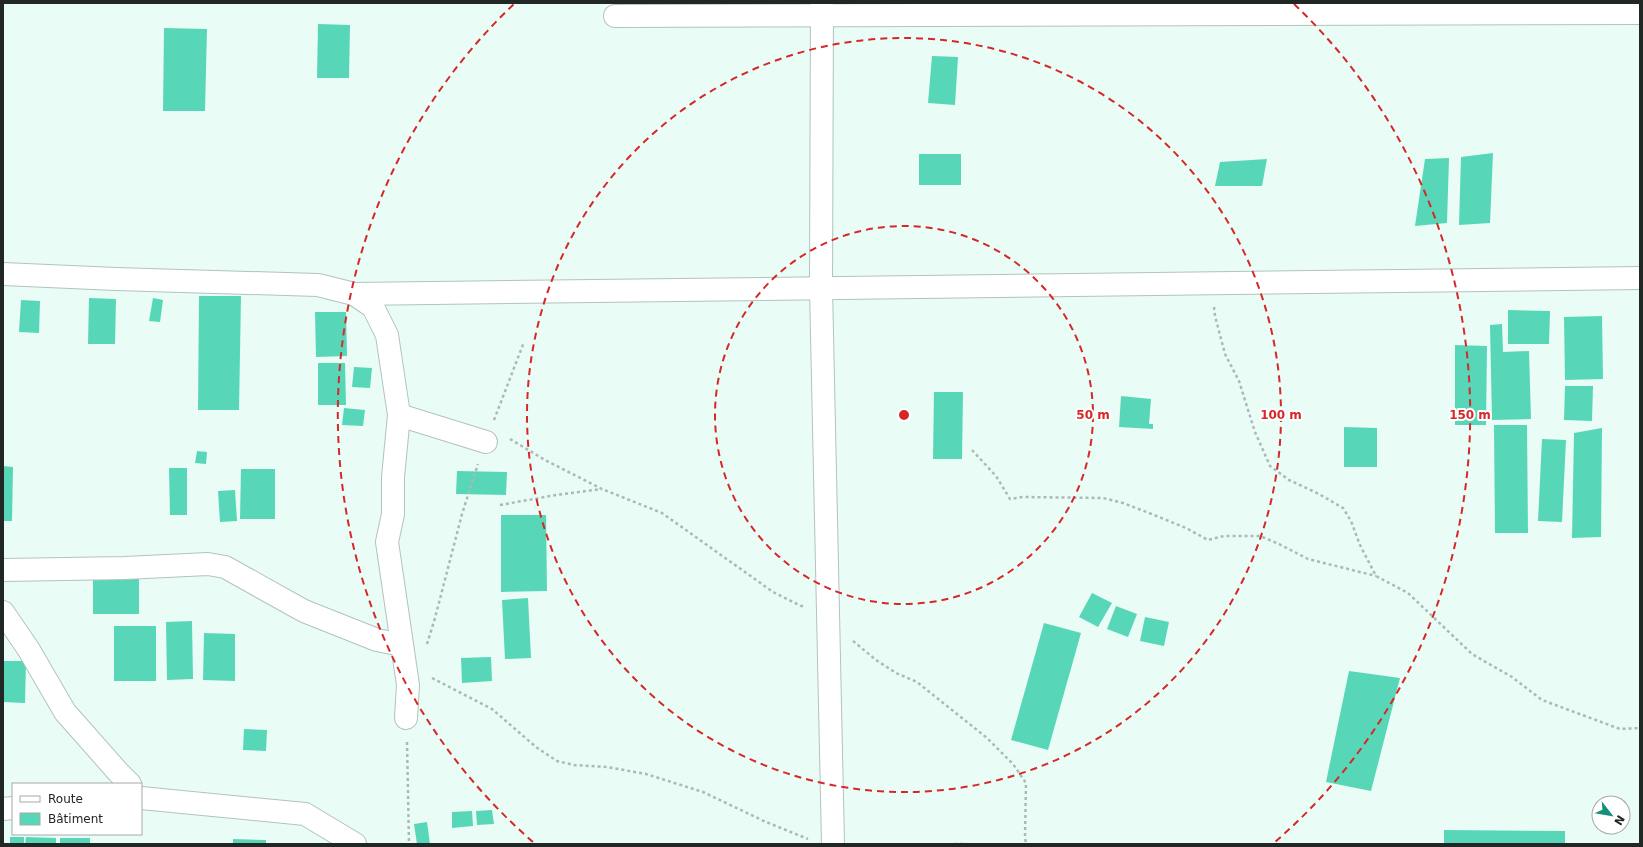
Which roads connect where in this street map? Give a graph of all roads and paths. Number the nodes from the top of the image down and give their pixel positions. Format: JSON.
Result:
{"nodes":[{"id":1,"x":822,"y":9,"type":"edge"},
{"id":2,"x":1640,"y":12,"type":"edge"},
{"id":3,"x":615,"y":16,"type":"dead end"},
{"id":4,"x":3,"y":274,"type":"edge"},
{"id":5,"x":1640,"y":278,"type":"edge"},
{"id":6,"x":1212,"y":283,"type":"junction"},
{"id":7,"x":821,"y":288,"type":"junction"},
{"id":8,"x":354,"y":294,"type":"junction"},
{"id":9,"x":524,"y":342,"type":"dead end"},
{"id":10,"x":399,"y":415,"type":"junction"},
{"id":11,"x":509,"y":438,"type":"dead end"},
{"id":12,"x":486,"y":442,"type":"junction"},
{"id":13,"x":972,"y":450,"type":"dead end"},
{"id":14,"x":602,"y":489,"type":"junction"},
{"id":15,"x":500,"y":505,"type":"dead end"},
{"id":16,"x":3,"y":570,"type":"edge"},
{"id":17,"x":1376,"y":576,"type":"junction"},
{"id":18,"x":827,"y":609,"type":"junction"},
{"id":19,"x":3,"y":612,"type":"edge"},
{"id":20,"x":852,"y":640,"type":"dead end"},
{"id":21,"x":402,"y":645,"type":"junction"},
{"id":22,"x":426,"y":648,"type":"dead end"},
{"id":23,"x":426,"y":675,"type":"dead end"},
{"id":24,"x":406,"y":718,"type":"joint"},
{"id":25,"x":1640,"y":728,"type":"edge"},
{"id":26,"x":129,"y":783,"type":"edge"},
{"id":27,"x":143,"y":797,"type":"edge"},
{"id":28,"x":823,"y":843,"type":"edge"},
{"id":29,"x":355,"y":844,"type":"edge"},
{"id":30,"x":409,"y":844,"type":"edge"},
{"id":31,"x":954,"y":844,"type":"edge"},
{"id":32,"x":967,"y":844,"type":"edge"},
{"id":33,"x":1026,"y":844,"type":"edge"}],
"edges":[{"from":1,"to":2,"type":"street"},
{"from":1,"to":3,"type":"street"},
{"from":1,"to":7,"type":"street"},
{"from":4,"to":8,"type":"street"},
{"from":5,"to":6,"type":"street"},
{"from":6,"to":7,"type":"street"},
{"from":6,"to":17,"type":"path"},
{"from":7,"to":8,"type":"street"},
{"from":7,"to":18,"type":"street"},
{"from":8,"to":10,"type":"street"},
{"from":9,"to":12,"type":"path"},
{"from":10,"to":12,"type":"street"},
{"from":10,"to":21,"type":"street"},
{"from":11,"to":14,"type":"path"},
{"from":12,"to":22,"type":"path"},
{"from":13,"to":17,"type":"path"},
{"from":14,"to":15,"type":"path"},
{"from":14,"to":18,"type":"path"},
{"from":16,"to":21,"type":"street"},
{"from":17,"to":25,"type":"path"},
{"from":18,"to":28,"type":"street"},
{"from":19,"to":26,"type":"street"},
{"from":20,"to":33,"type":"path"},
{"from":21,"to":24,"type":"street"},
{"from":23,"to":28,"type":"path"},
{"from":24,"to":30,"type":"path"},
{"from":27,"to":29,"type":"street"},
{"from":31,"to":32,"type":"path"}]}
